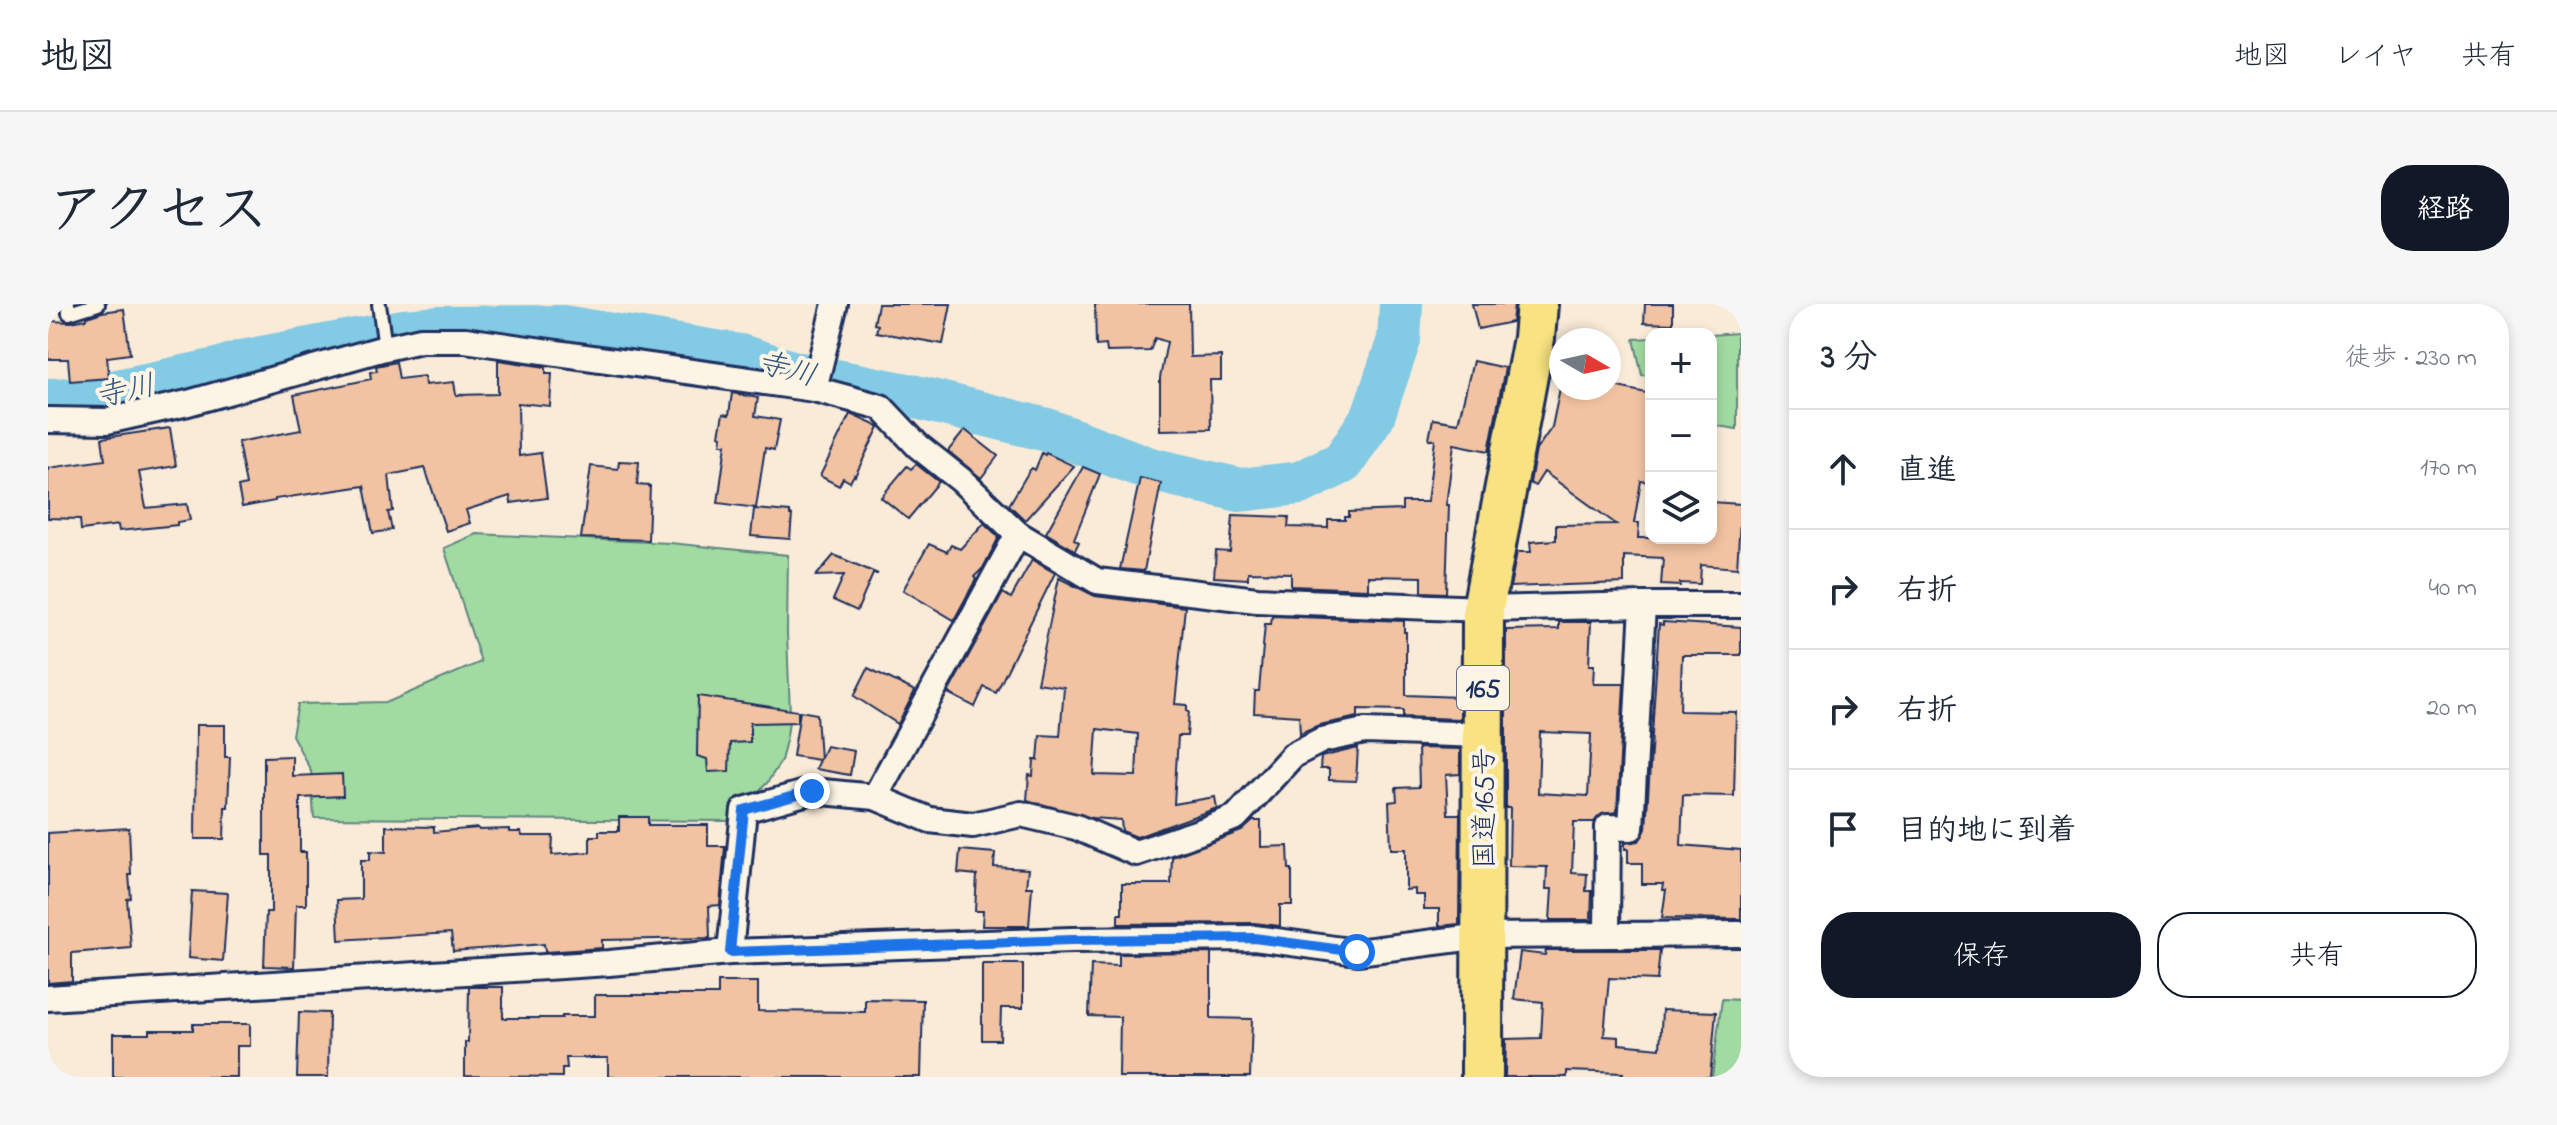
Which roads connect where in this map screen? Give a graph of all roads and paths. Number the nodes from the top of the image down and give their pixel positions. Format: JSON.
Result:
{"nodes":[{"id":1,"x":68,"y":304,"type":"edge"},
{"id":2,"x":98,"y":304,"type":"edge"},
{"id":3,"x":379,"y":304,"type":"edge"},
{"id":4,"x":835,"y":304,"type":"edge"},
{"id":5,"x":1537,"y":304,"type":"edge"},
{"id":6,"x":384,"y":344,"type":"junction"},
{"id":7,"x":814,"y":388,"type":"junction"},
{"id":8,"x":48,"y":420,"type":"edge"},
{"id":9,"x":1018,"y":534,"type":"junction"},
{"id":10,"x":1643,"y":605,"type":"junction"},
{"id":11,"x":1741,"y":605,"type":"edge"},
{"id":12,"x":1483,"y":609,"type":"junction"},
{"id":13,"x":1483,"y":735,"type":"junction"},
{"id":14,"x":875,"y":797,"type":"junction"},
{"id":15,"x":1607,"y":934,"type":"junction"},
{"id":16,"x":1741,"y":934,"type":"edge"},
{"id":17,"x":1482,"y":936,"type":"junction"},
{"id":18,"x":730,"y":952,"type":"junction"},
{"id":19,"x":48,"y":998,"type":"edge"},
{"id":20,"x":1482,"y":1077,"type":"edge"}],
"edges":[{"from":1,"to":2,"type":"lane"},
{"from":3,"to":6,"type":"lane"},
{"from":4,"to":7,"type":"street"},
{"from":5,"to":12,"type":"highway","name":"国道165号","number":"165"},
{"from":6,"to":7,"type":"street"},
{"from":6,"to":8,"type":"street"},
{"from":7,"to":9,"type":"street"},
{"from":9,"to":12,"type":"street"},
{"from":9,"to":14,"type":"street"},
{"from":10,"to":11,"type":"street"},
{"from":10,"to":12,"type":"street"},
{"from":10,"to":15,"type":"street"},
{"from":12,"to":13,"type":"highway","name":"国道165号","number":"165"},
{"from":13,"to":14,"type":"street"},
{"from":13,"to":17,"type":"highway","name":"国道165号","number":"165"},
{"from":14,"to":18,"type":"street"},
{"from":15,"to":16,"type":"street"},
{"from":15,"to":17,"type":"street"},
{"from":17,"to":18,"type":"street"},
{"from":17,"to":20,"type":"highway","name":"国道165号","number":"165"},
{"from":18,"to":19,"type":"street"}]}
